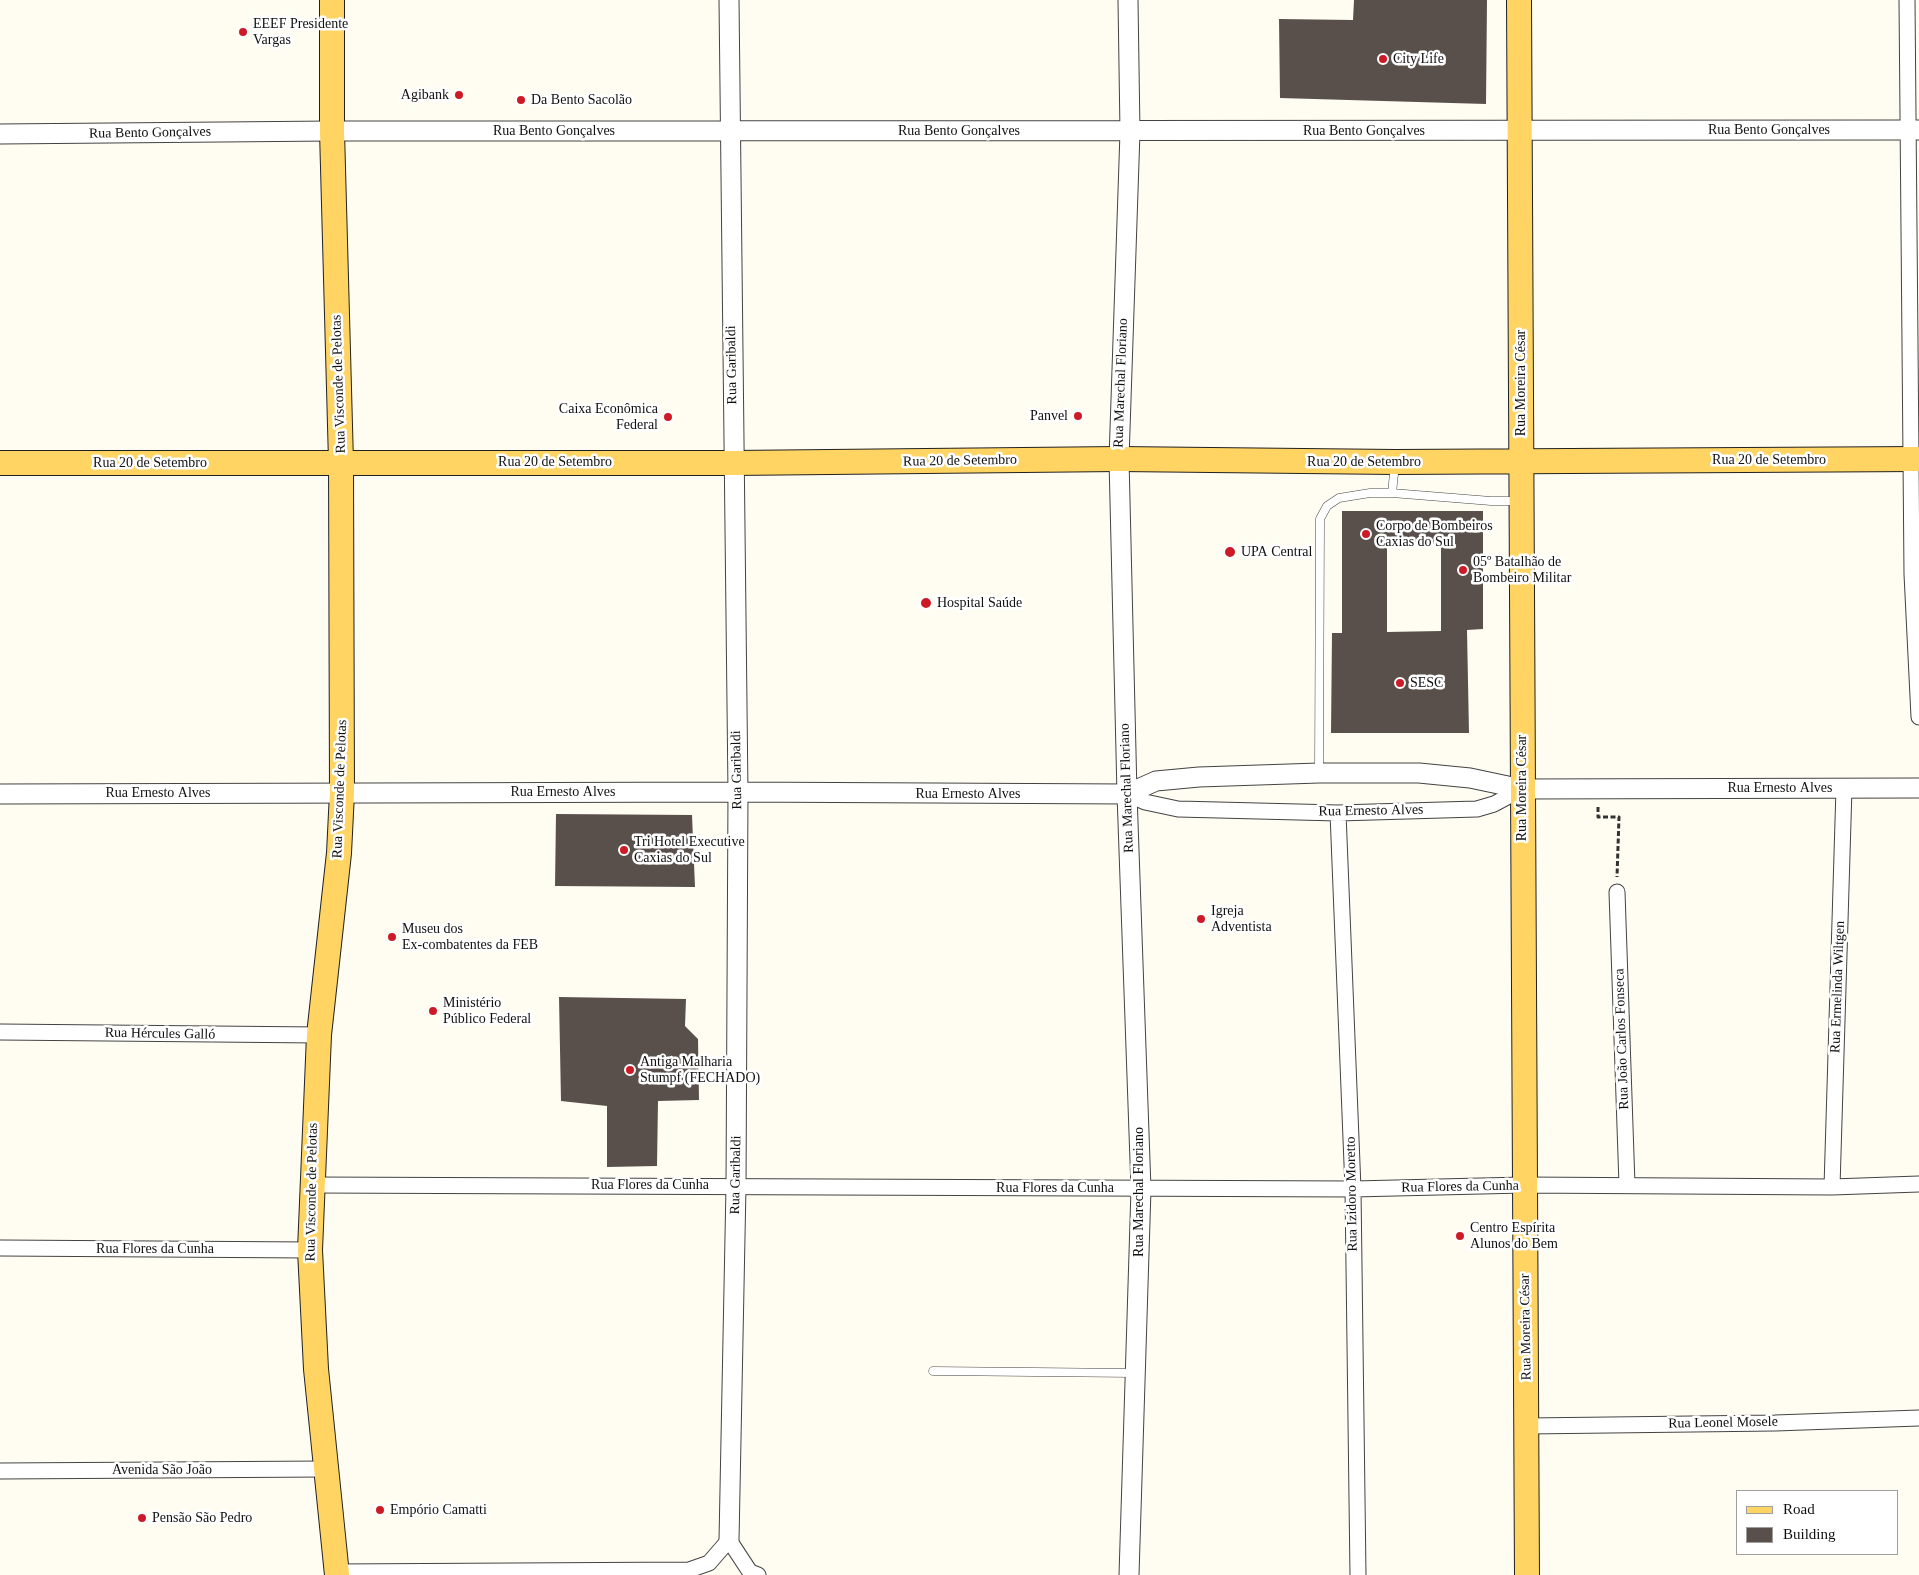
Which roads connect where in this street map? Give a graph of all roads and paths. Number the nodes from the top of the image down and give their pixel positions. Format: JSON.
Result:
{"nodes":[{"id":1,"x":332,"y":0,"type":"edge"},
{"id":2,"x":729,"y":0,"type":"edge"},
{"id":3,"x":1128,"y":0,"type":"edge"},
{"id":4,"x":1518,"y":0,"type":"edge"},
{"id":5,"x":1906,"y":0,"type":"edge"},
{"id":6,"x":1913,"y":130,"type":"edge"},
{"id":7,"x":332,"y":131,"type":"junction"},
{"id":8,"x":729,"y":131,"type":"junction"},
{"id":9,"x":1520,"y":131,"type":"junction"},
{"id":10,"x":1130,"y":132,"type":"junction"},
{"id":11,"x":0,"y":134,"type":"edge"},
{"id":12,"x":1119,"y":459,"type":"junction"},
{"id":13,"x":1915,"y":459,"type":"edge"},
{"id":14,"x":1521,"y":461,"type":"junction"},
{"id":15,"x":342,"y":462,"type":"junction"},
{"id":16,"x":733,"y":462,"type":"junction"},
{"id":17,"x":1395,"y":462,"type":"junction"},
{"id":18,"x":0,"y":463,"type":"edge"},
{"id":19,"x":1392,"y":493,"type":"junction"},
{"id":20,"x":1521,"y":501,"type":"junction"},
{"id":21,"x":1915,"y":576,"type":"edge"},
{"id":22,"x":1919,"y":717,"type":"edge"},
{"id":23,"x":1319,"y":773,"type":"junction"},
{"id":24,"x":1844,"y":788,"type":"junction"},
{"id":25,"x":1919,"y":788,"type":"edge"},
{"id":26,"x":1522,"y":789,"type":"junction"},
{"id":27,"x":1598,"y":789,"type":"junction"},
{"id":28,"x":738,"y":792,"type":"junction"},
{"id":29,"x":342,"y":793,"type":"junction"},
{"id":30,"x":0,"y":794,"type":"edge"},
{"id":31,"x":1127,"y":794,"type":"junction"},
{"id":32,"x":1338,"y":813,"type":"junction"},
{"id":33,"x":1617,"y":892,"type":"joint"},
{"id":34,"x":0,"y":1032,"type":"edge"},
{"id":35,"x":319,"y":1035,"type":"junction"},
{"id":36,"x":311,"y":1184,"type":"junction"},
{"id":37,"x":1919,"y":1184,"type":"edge"},
{"id":38,"x":1524,"y":1185,"type":"junction"},
{"id":39,"x":1627,"y":1185,"type":"junction"},
{"id":40,"x":736,"y":1186,"type":"junction"},
{"id":41,"x":1832,"y":1187,"type":"junction"},
{"id":42,"x":1141,"y":1188,"type":"junction"},
{"id":43,"x":1353,"y":1189,"type":"junction"},
{"id":44,"x":0,"y":1248,"type":"edge"},
{"id":45,"x":310,"y":1250,"type":"junction"},
{"id":46,"x":933,"y":1371,"type":"dead end"},
{"id":47,"x":1134,"y":1373,"type":"junction"},
{"id":48,"x":1919,"y":1418,"type":"edge"},
{"id":49,"x":1527,"y":1426,"type":"junction"},
{"id":50,"x":325,"y":1469,"type":"junction"},
{"id":51,"x":0,"y":1471,"type":"edge"},
{"id":52,"x":729,"y":1540,"type":"junction"},
{"id":53,"x":337,"y":1574,"type":"edge"},
{"id":54,"x":758,"y":1575,"type":"edge"},
{"id":55,"x":1130,"y":1575,"type":"edge"},
{"id":56,"x":1358,"y":1575,"type":"edge"},
{"id":57,"x":1528,"y":1575,"type":"edge"}],
"edges":[{"from":1,"to":7,"type":"main road","name":"Rua Visconde de Pelotas"},
{"from":2,"to":8,"type":"street","name":"Rua Garibaldi"},
{"from":3,"to":10,"type":"street","name":"Rua Marechal Floriano"},
{"from":4,"to":9,"type":"main road","name":"Rua Moreira César"},
{"from":5,"to":6,"type":"street"},
{"from":6,"to":9,"type":"street","name":"Rua Bento Gonçalves"},
{"from":6,"to":13,"type":"street"},
{"from":7,"to":8,"type":"street","name":"Rua Bento Gonçalves"},
{"from":7,"to":11,"type":"street","name":"Rua Bento Gonçalves"},
{"from":7,"to":15,"type":"main road","name":"Rua Visconde de Pelotas"},
{"from":8,"to":10,"type":"street","name":"Rua Bento Gonçalves"},
{"from":8,"to":16,"type":"street","name":"Rua Garibaldi"},
{"from":9,"to":10,"type":"street","name":"Rua Bento Gonçalves"},
{"from":9,"to":14,"type":"main road","name":"Rua Moreira César"},
{"from":10,"to":12,"type":"street","name":"Rua Marechal Floriano"},
{"from":12,"to":16,"type":"main road","name":"Rua 20 de Setembro"},
{"from":12,"to":17,"type":"main road","name":"Rua 20 de Setembro"},
{"from":12,"to":31,"type":"street","name":"Rua Marechal Floriano"},
{"from":13,"to":14,"type":"main road","name":"Rua 20 de Setembro"},
{"from":13,"to":21,"type":"street"},
{"from":14,"to":17,"type":"main road","name":"Rua 20 de Setembro"},
{"from":14,"to":20,"type":"main road","name":"Rua Moreira César"},
{"from":15,"to":16,"type":"main road","name":"Rua 20 de Setembro"},
{"from":15,"to":18,"type":"main road","name":"Rua 20 de Setembro"},
{"from":15,"to":29,"type":"main road","name":"Rua Visconde de Pelotas"},
{"from":16,"to":28,"type":"street","name":"Rua Garibaldi"},
{"from":17,"to":19,"type":"lane"},
{"from":19,"to":20,"type":"lane"},
{"from":19,"to":23,"type":"lane"},
{"from":20,"to":26,"type":"main road","name":"Rua Moreira César"},
{"from":21,"to":22,"type":"street"},
{"from":23,"to":26,"type":"street","name":"Rua Ernesto Alves"},
{"from":23,"to":31,"type":"street","name":"Rua Ernesto Alves"},
{"from":24,"to":25,"type":"street","name":"Rua Ernesto Alves"},
{"from":24,"to":27,"type":"street","name":"Rua Ernesto Alves"},
{"from":24,"to":41,"type":"street","name":"Rua Ermelinda Wiltgen"},
{"from":26,"to":27,"type":"street","name":"Rua Ernesto Alves"},
{"from":26,"to":32,"type":"street","name":"Rua Ernesto Alves"},
{"from":26,"to":38,"type":"main road","name":"Rua Moreira César"},
{"from":27,"to":33,"type":"path"},
{"from":28,"to":29,"type":"street","name":"Rua Ernesto Alves"},
{"from":28,"to":31,"type":"street","name":"Rua Ernesto Alves"},
{"from":28,"to":40,"type":"street","name":"Rua Garibaldi"},
{"from":29,"to":30,"type":"street","name":"Rua Ernesto Alves"},
{"from":29,"to":35,"type":"main road","name":"Rua Visconde de Pelotas"},
{"from":31,"to":32,"type":"street","name":"Rua Ernesto Alves"},
{"from":31,"to":42,"type":"street","name":"Rua Marechal Floriano"},
{"from":32,"to":43,"type":"street","name":"Rua Izidoro Moretto"},
{"from":33,"to":39,"type":"street","name":"Rua João Carlos Fonseca"},
{"from":34,"to":35,"type":"street","name":"Rua Hércules Galló"},
{"from":35,"to":36,"type":"main road","name":"Rua Visconde de Pelotas"},
{"from":36,"to":40,"type":"street","name":"Rua Flores da Cunha"},
{"from":36,"to":45,"type":"main road","name":"Rua Visconde de Pelotas"},
{"from":37,"to":41,"type":"street","name":"Rua Flores da Cunha"},
{"from":38,"to":39,"type":"street","name":"Rua Flores da Cunha"},
{"from":38,"to":43,"type":"street","name":"Rua Flores da Cunha"},
{"from":38,"to":49,"type":"main road","name":"Rua Moreira César"},
{"from":39,"to":41,"type":"street","name":"Rua Flores da Cunha"},
{"from":40,"to":42,"type":"street","name":"Rua Flores da Cunha"},
{"from":40,"to":52,"type":"street","name":"Rua Garibaldi"},
{"from":42,"to":43,"type":"street","name":"Rua Flores da Cunha"},
{"from":42,"to":47,"type":"street","name":"Rua Marechal Floriano"},
{"from":43,"to":56,"type":"street","name":"Rua Izidoro Moretto"},
{"from":44,"to":45,"type":"street","name":"Rua Flores da Cunha"},
{"from":45,"to":50,"type":"main road","name":"Rua Visconde de Pelotas"},
{"from":46,"to":47,"type":"lane"},
{"from":47,"to":55,"type":"street","name":"Rua Marechal Floriano"},
{"from":48,"to":49,"type":"street","name":"Rua Leonel Mosele"},
{"from":49,"to":57,"type":"main road","name":"Rua Moreira César"},
{"from":50,"to":51,"type":"street","name":"Avenida São João"},
{"from":50,"to":53,"type":"main road","name":"Rua Visconde de Pelotas"},
{"from":52,"to":53,"type":"street"},
{"from":52,"to":54,"type":"street"}]}
